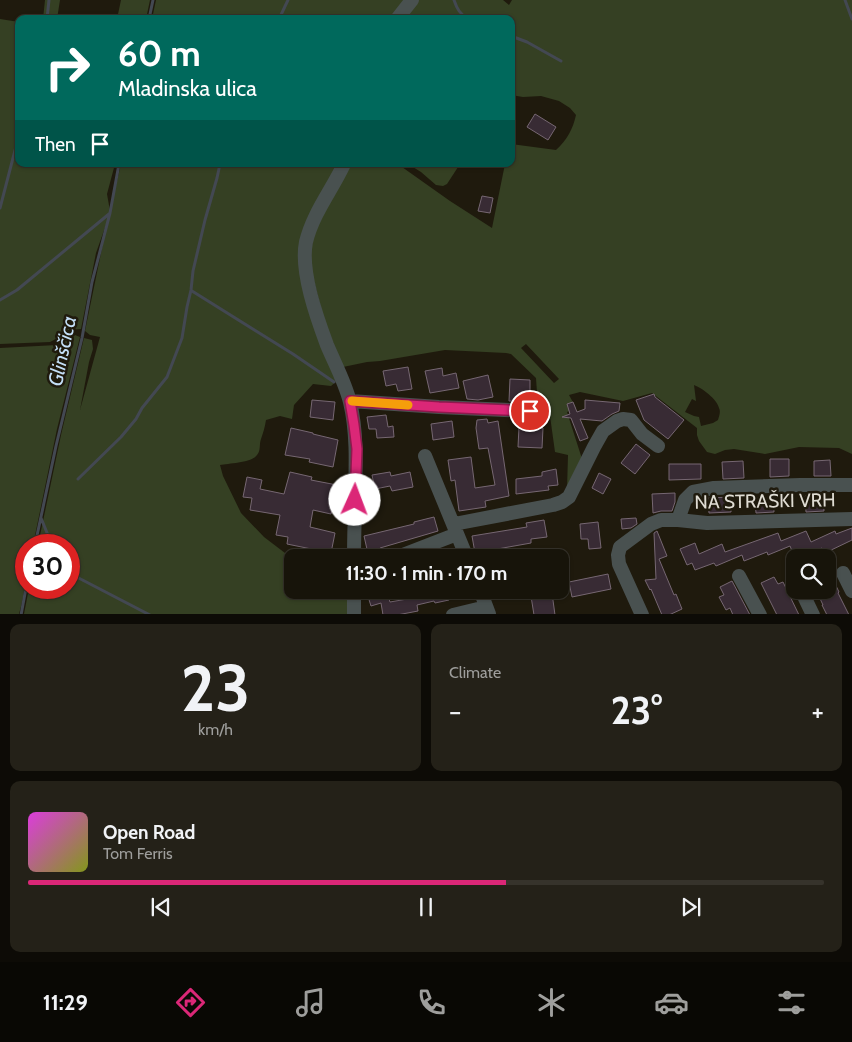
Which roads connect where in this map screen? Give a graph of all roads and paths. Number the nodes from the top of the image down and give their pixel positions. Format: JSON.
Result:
{"nodes":[{"id":1,"x":412,"y":0,"type":"edge"},
{"id":2,"x":400,"y":15,"type":"edge"},
{"id":3,"x":343,"y":167,"type":"edge"},
{"id":4,"x":350,"y":401,"type":"junction"},
{"id":5,"x":530,"y":411,"type":"dead end"},
{"id":6,"x":658,"y":446,"type":"dead end"},
{"id":7,"x":425,"y":456,"type":"dead end"},
{"id":8,"x":852,"y":485,"type":"edge"},
{"id":9,"x":852,"y":519,"type":"edge"},
{"id":10,"x":678,"y":520,"type":"junction"},
{"id":11,"x":455,"y":529,"type":"junction"},
{"id":12,"x":354,"y":549,"type":"edge"},
{"id":13,"x":413,"y":549,"type":"edge"},
{"id":14,"x":463,"y":549,"type":"edge"},
{"id":15,"x":843,"y":573,"type":"dead end"},
{"id":16,"x":739,"y":576,"type":"dead end"},
{"id":17,"x":852,"y":591,"type":"edge"},
{"id":18,"x":354,"y":599,"type":"edge"},
{"id":19,"x":483,"y":599,"type":"edge"},
{"id":20,"x":806,"y":599,"type":"edge"},
{"id":21,"x":488,"y":611,"type":"edge"},
{"id":22,"x":354,"y":614,"type":"edge"},
{"id":23,"x":453,"y":614,"type":"edge"},
{"id":24,"x":642,"y":614,"type":"edge"},
{"id":25,"x":760,"y":614,"type":"edge"},
{"id":26,"x":813,"y":614,"type":"edge"}],
"edges":[{"from":1,"to":2,"type":"street"},
{"from":3,"to":4,"type":"street"},
{"from":4,"to":5,"type":"street"},
{"from":4,"to":12,"type":"street"},
{"from":6,"to":11,"type":"street"},
{"from":7,"to":11,"type":"street"},
{"from":8,"to":10,"type":"street","name":"NA STRAŠKI VRH"},
{"from":9,"to":10,"type":"street","name":"NA STRAŠKI VRH"},
{"from":10,"to":24,"type":"street","name":"NA STRAŠKI VRH"},
{"from":11,"to":13,"type":"street"},
{"from":11,"to":14,"type":"street"},
{"from":15,"to":17,"type":"street"},
{"from":16,"to":25,"type":"street"},
{"from":18,"to":22,"type":"street"},
{"from":19,"to":21,"type":"street"},
{"from":20,"to":26,"type":"street"},
{"from":21,"to":23,"type":"street"}]}
